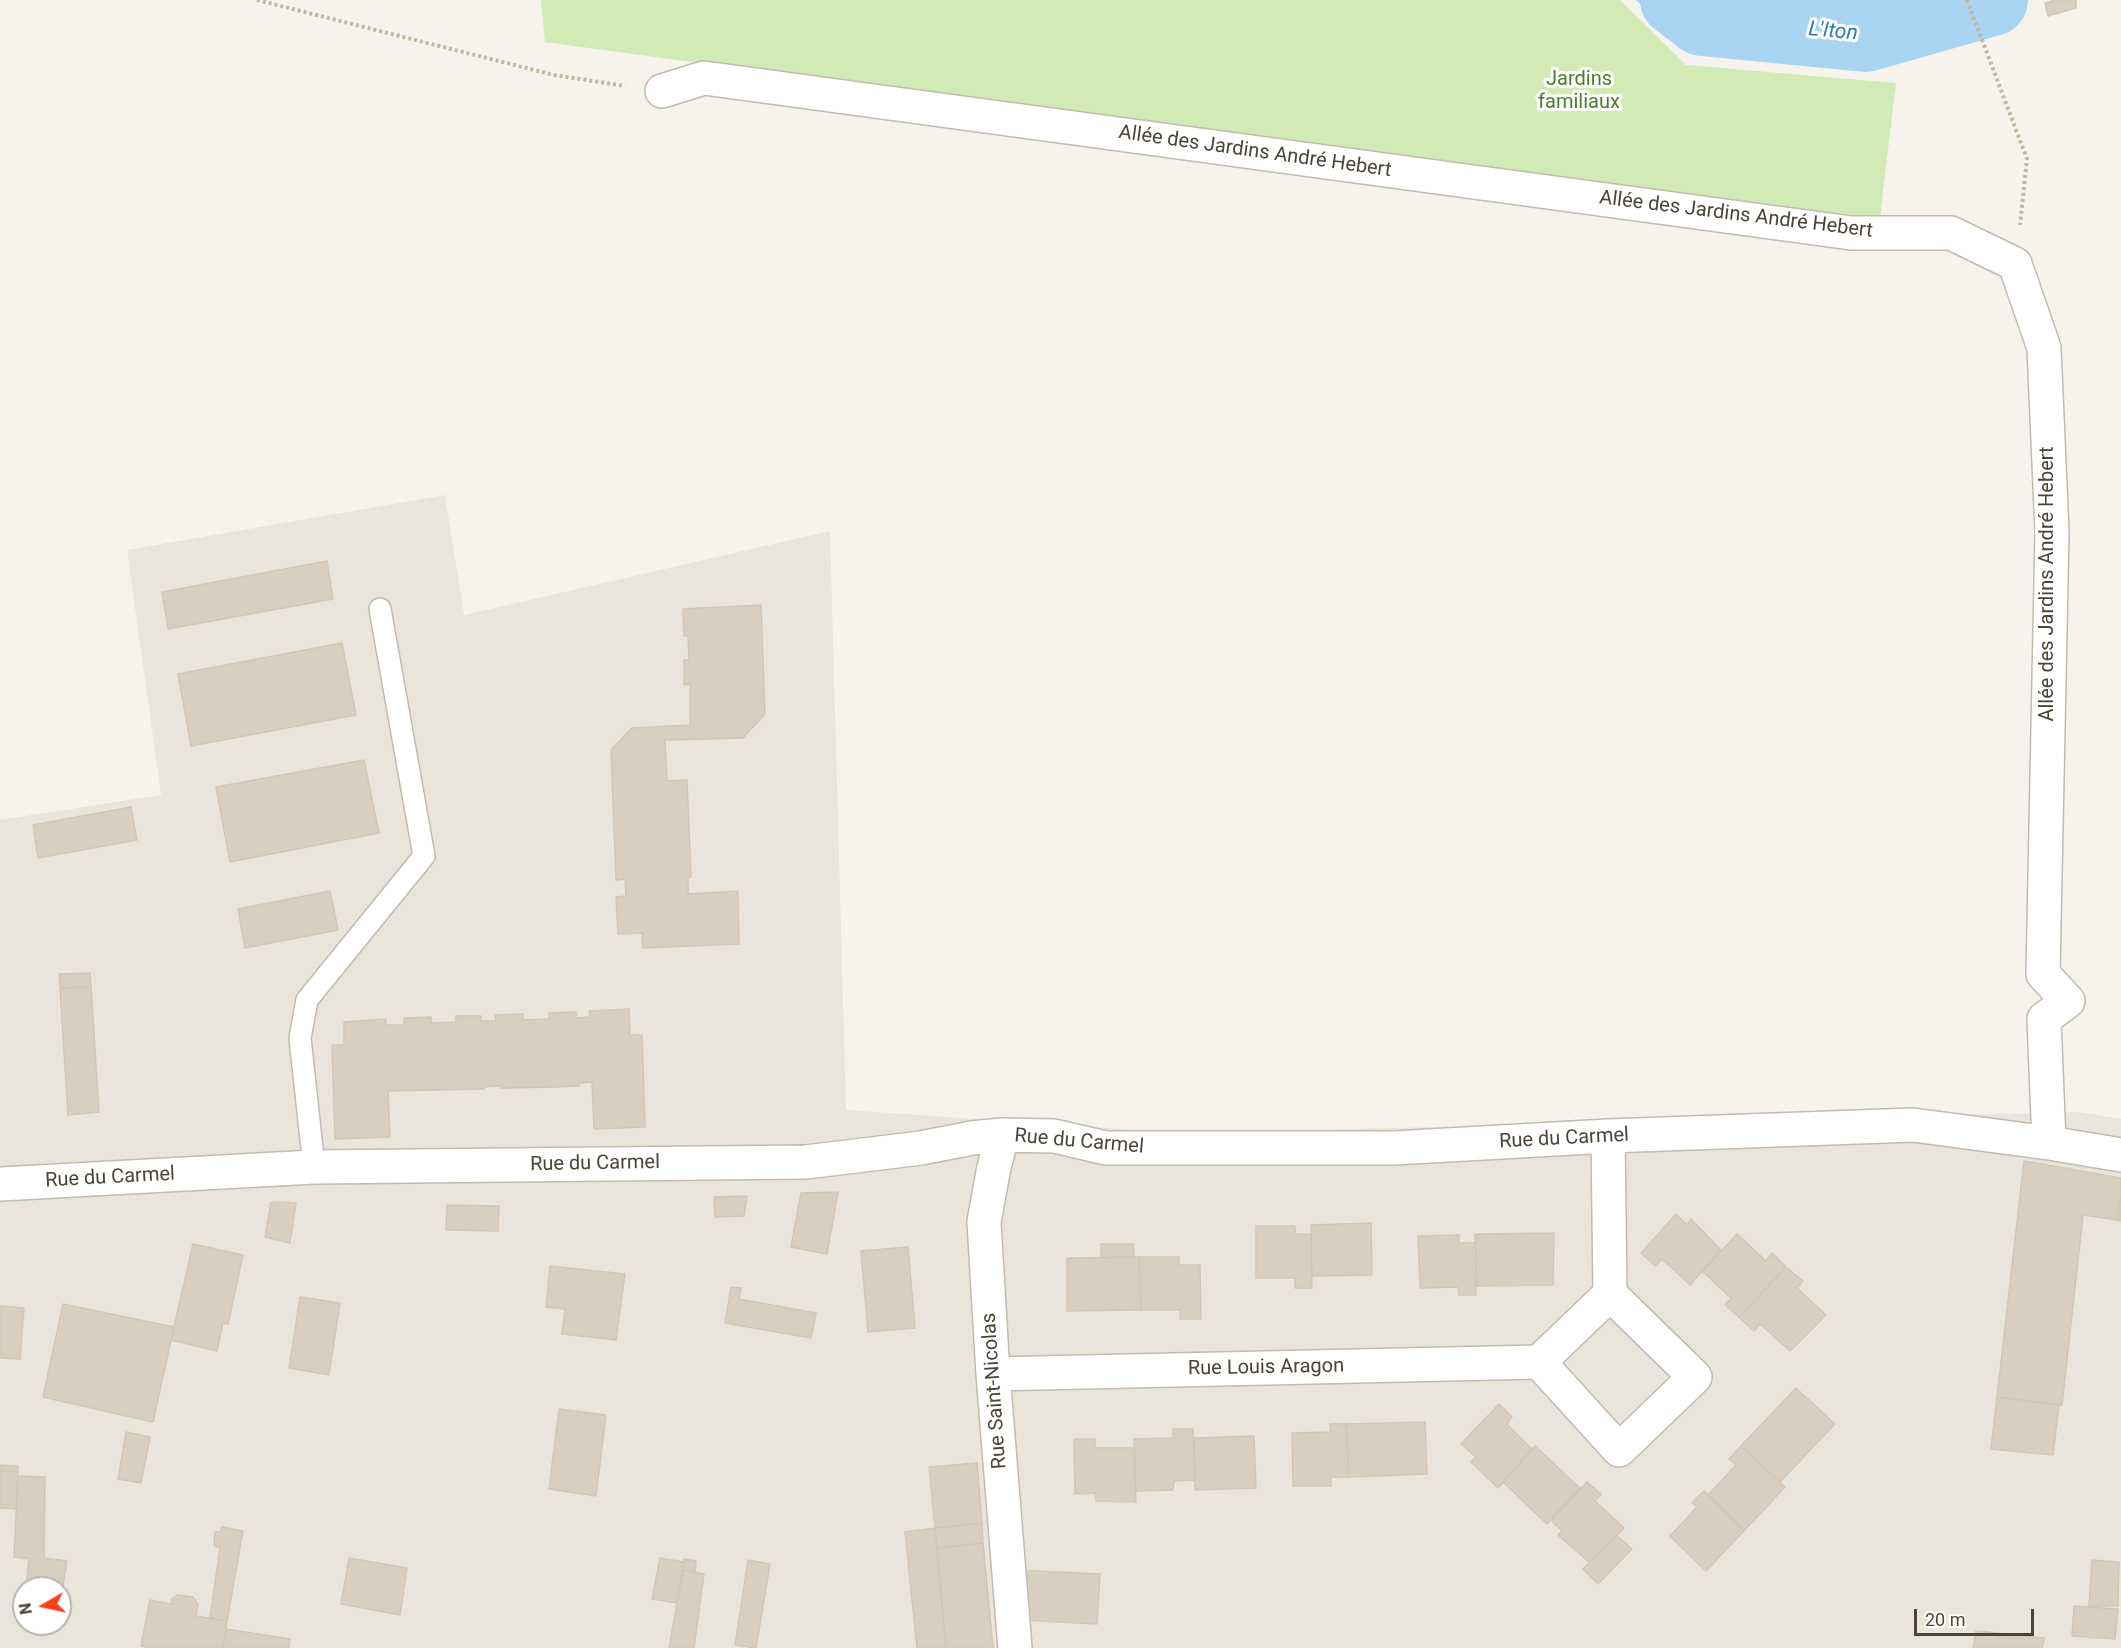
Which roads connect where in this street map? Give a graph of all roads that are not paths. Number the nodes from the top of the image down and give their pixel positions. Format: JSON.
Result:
{"nodes":[{"id":1,"x":662,"y":91,"type":"road end"},
{"id":2,"x":380,"y":609,"type":"dead end"},
{"id":3,"x":1002,"y":1135,"type":"junction"},
{"id":4,"x":1608,"y":1136,"type":"junction"},
{"id":5,"x":2049,"y":1143,"type":"junction"},
{"id":6,"x":2121,"y":1155,"type":"edge"},
{"id":7,"x":314,"y":1167,"type":"junction"},
{"id":8,"x":0,"y":1184,"type":"edge"},
{"id":9,"x":1610,"y":1294,"type":"junction"},
{"id":10,"x":1539,"y":1362,"type":"junction"},
{"id":11,"x":993,"y":1374,"type":"junction"},
{"id":12,"x":1015,"y":1648,"type":"edge"}],
"edges":[{"from":1,"to":5,"type":"street","name":"Allée des Jardins André Hebert"},
{"from":2,"to":7,"type":"lane"},
{"from":3,"to":4,"type":"street","name":"Rue du Carmel"},
{"from":3,"to":7,"type":"street","name":"Rue du Carmel"},
{"from":3,"to":11,"type":"street","name":"Rue Saint-Nicolas"},
{"from":4,"to":5,"type":"street","name":"Rue du Carmel"},
{"from":4,"to":9,"type":"street"},
{"from":5,"to":6,"type":"street","name":"Rue du Carmel"},
{"from":7,"to":8,"type":"street","name":"Rue du Carmel"},
{"from":9,"to":10,"type":"street"},
{"from":9,"to":10,"type":"street"},
{"from":10,"to":11,"type":"street","name":"Rue Louis Aragon"},
{"from":11,"to":12,"type":"street","name":"Rue Saint-Nicolas"}]}
